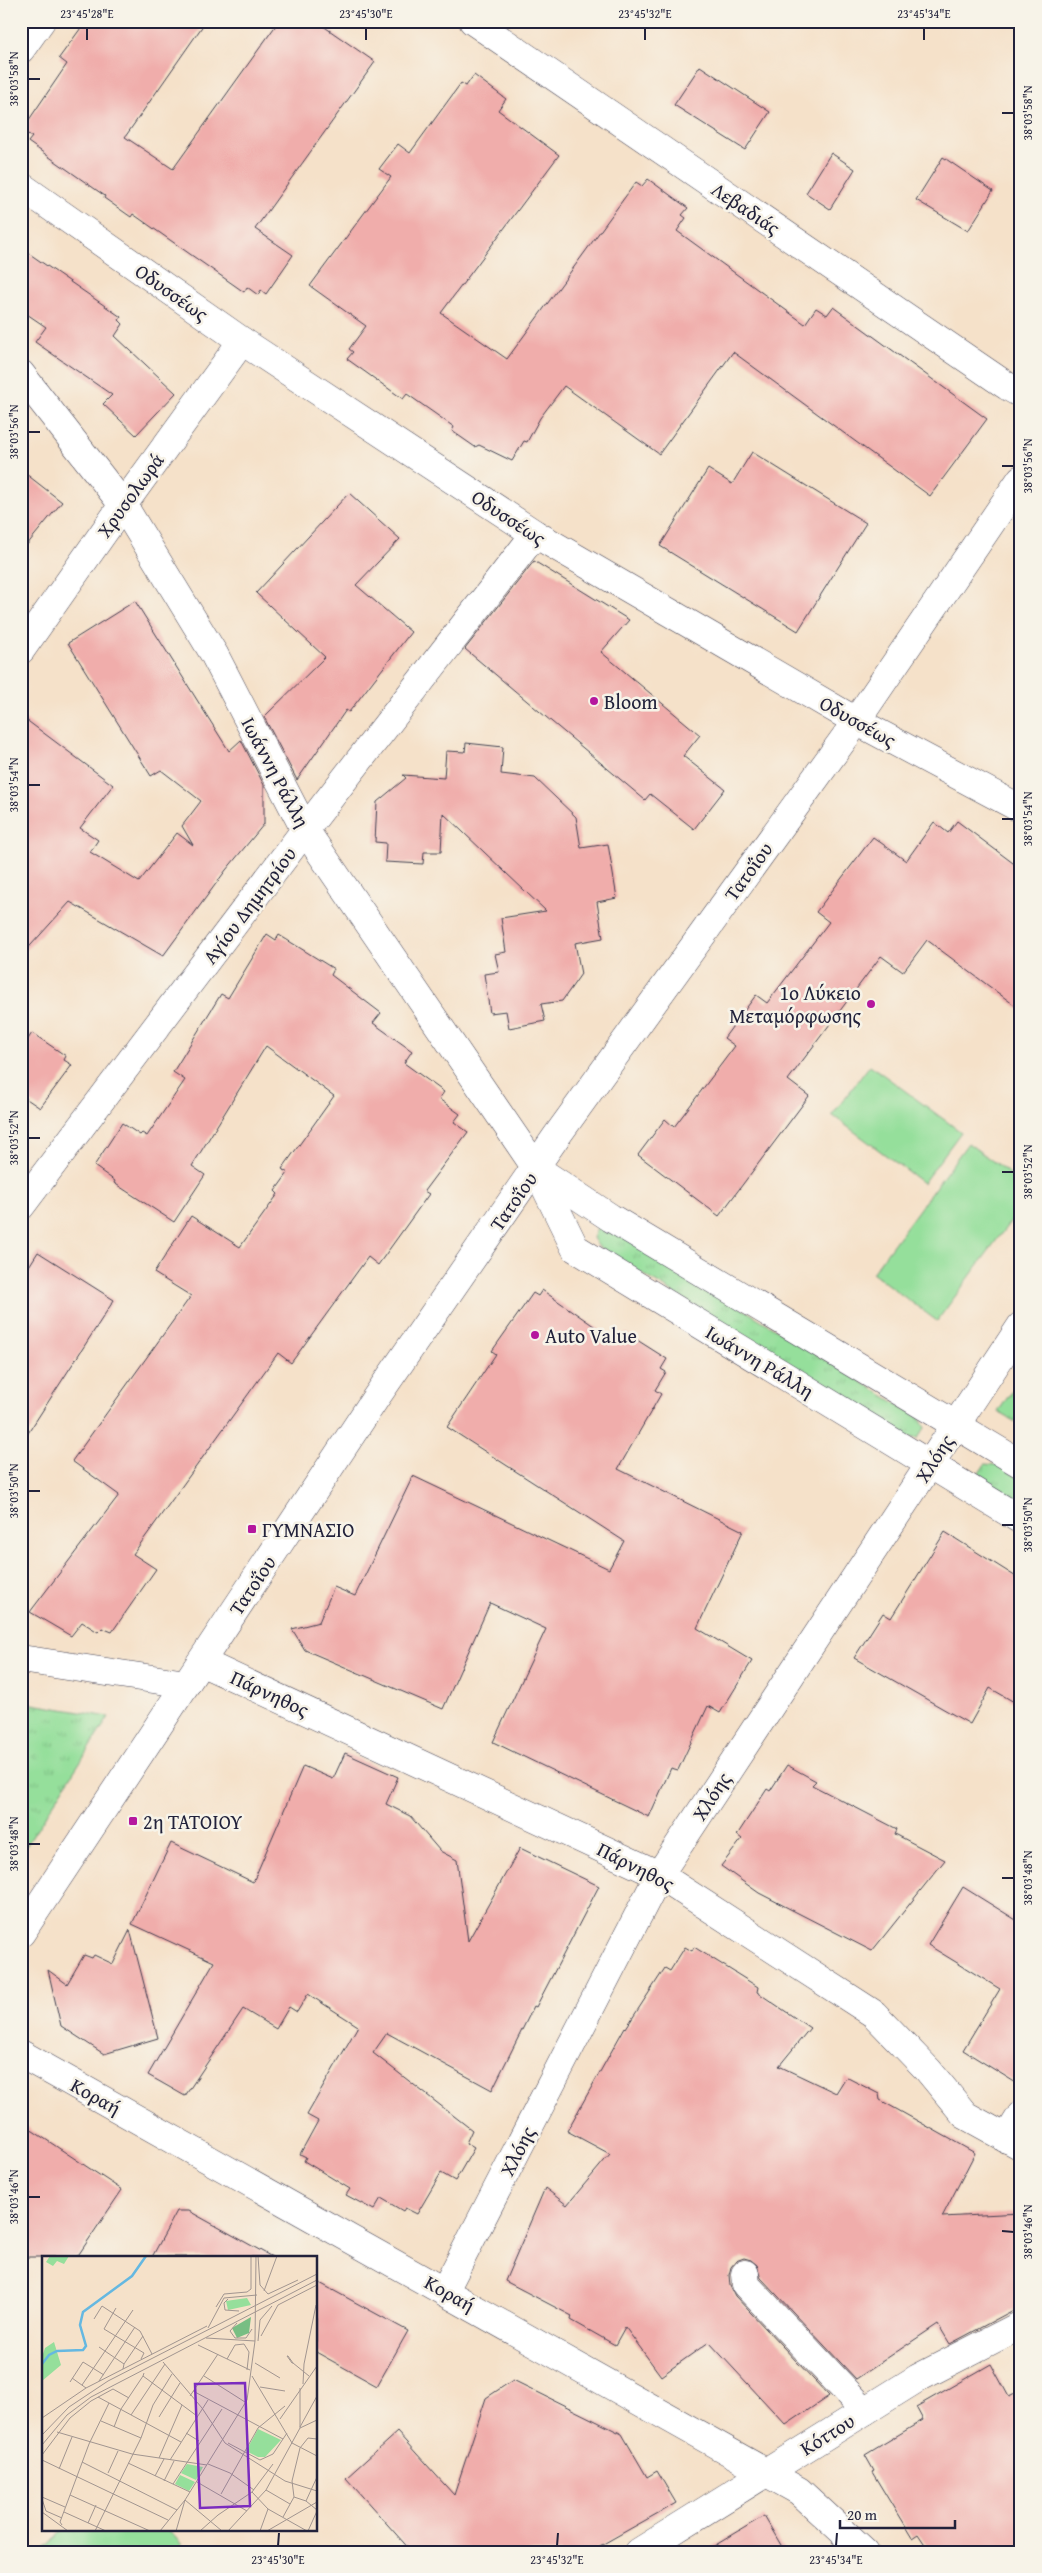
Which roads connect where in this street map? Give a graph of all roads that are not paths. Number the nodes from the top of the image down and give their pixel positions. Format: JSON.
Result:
{"nodes":[{"id":1,"x":41,"y":21,"type":"edge"},
{"id":2,"x":473,"y":21,"type":"edge"},
{"id":3,"x":21,"y":49,"type":"edge"},
{"id":4,"x":21,"y":186,"type":"edge"},
{"id":5,"x":242,"y":341,"type":"junction"},
{"id":6,"x":21,"y":374,"type":"edge"},
{"id":7,"x":1021,"y":394,"type":"edge"},
{"id":8,"x":1021,"y":479,"type":"edge"},
{"id":9,"x":123,"y":505,"type":"junction"},
{"id":10,"x":535,"y":534,"type":"junction"},
{"id":11,"x":22,"y":649,"type":"edge"},
{"id":12,"x":856,"y":721,"type":"junction"},
{"id":13,"x":1021,"y":809,"type":"edge"},
{"id":14,"x":305,"y":830,"type":"junction"},
{"id":15,"x":536,"y":1168,"type":"junction"},
{"id":16,"x":30,"y":1175,"type":"edge"},
{"id":17,"x":21,"y":1206,"type":"edge"},
{"id":18,"x":1021,"y":1326,"type":"edge"},
{"id":19,"x":956,"y":1425,"type":"junction"},
{"id":20,"x":1021,"y":1464,"type":"edge"},
{"id":21,"x":929,"y":1465,"type":"junction"},
{"id":22,"x":1021,"y":1520,"type":"edge"},
{"id":23,"x":21,"y":1659,"type":"edge"},
{"id":24,"x":193,"y":1673,"type":"junction"},
{"id":25,"x":659,"y":1875,"type":"junction"},
{"id":26,"x":21,"y":1933,"type":"edge"},
{"id":27,"x":21,"y":2054,"type":"edge"},
{"id":28,"x":1021,"y":2115,"type":"edge"},
{"id":29,"x":1013,"y":2142,"type":"edge"},
{"id":30,"x":745,"y":2274,"type":"dead end"},
{"id":31,"x":445,"y":2290,"type":"junction"},
{"id":32,"x":1021,"y":2325,"type":"edge"},
{"id":33,"x":865,"y":2411,"type":"junction"},
{"id":34,"x":765,"y":2473,"type":"junction"},
{"id":35,"x":639,"y":2552,"type":"edge"},
{"id":36,"x":865,"y":2552,"type":"edge"}],
"edges":[{"from":1,"to":3,"type":"street"},
{"from":2,"to":7,"type":"street","name":"Λεβαδιάς"},
{"from":4,"to":5,"type":"street","name":"Οδυσσέως"},
{"from":5,"to":9,"type":"street","name":"Χρυσολωρά"},
{"from":5,"to":10,"type":"street","name":"Οδυσσέως"},
{"from":6,"to":9,"type":"street","name":"Ιωάννη Ράλλη"},
{"from":8,"to":12,"type":"street","name":"Τατοΐου"},
{"from":9,"to":11,"type":"street","name":"Χρυσολωρά"},
{"from":9,"to":14,"type":"street","name":"Ιωάννη Ράλλη"},
{"from":10,"to":12,"type":"street","name":"Οδυσσέως"},
{"from":10,"to":14,"type":"street","name":"Αγίου Δημητρίου"},
{"from":12,"to":13,"type":"street","name":"Οδυσσέως"},
{"from":12,"to":15,"type":"street","name":"Τατοΐου"},
{"from":14,"to":15,"type":"street","name":"Ιωάννη Ράλλη"},
{"from":14,"to":16,"type":"street","name":"Αγίου Δημητρίου"},
{"from":15,"to":19,"type":"street","name":"Ιωάννη Ράλλη"},
{"from":15,"to":21,"type":"street","name":"Ιωάννη Ράλλη"},
{"from":15,"to":24,"type":"street","name":"Τατοΐου"},
{"from":16,"to":17,"type":"street","name":"Αγίου Δημητρίου"},
{"from":18,"to":19,"type":"street","name":"Χλόης"},
{"from":19,"to":20,"type":"street","name":"Ιωάννη Ράλλη"},
{"from":19,"to":21,"type":"street","name":"Χλόης"},
{"from":21,"to":22,"type":"street","name":"Ιωάννη Ράλλη"},
{"from":21,"to":25,"type":"street","name":"Χλόης"},
{"from":23,"to":24,"type":"street","name":"Πάρνηθος"},
{"from":24,"to":25,"type":"street","name":"Πάρνηθος"},
{"from":24,"to":26,"type":"street","name":"Τατοΐου"},
{"from":25,"to":29,"type":"street","name":"Πάρνηθος"},
{"from":25,"to":31,"type":"street","name":"Χλόης"},
{"from":27,"to":31,"type":"street","name":"Κοραή"},
{"from":28,"to":29,"type":"street"},
{"from":30,"to":33,"type":"street"},
{"from":31,"to":34,"type":"street","name":"Κοραή"},
{"from":32,"to":33,"type":"street","name":"Κόττου"},
{"from":33,"to":34,"type":"street","name":"Κόττου"},
{"from":34,"to":35,"type":"street","name":"Κόττου"},
{"from":34,"to":36,"type":"street","name":"Κοραή"}]}
